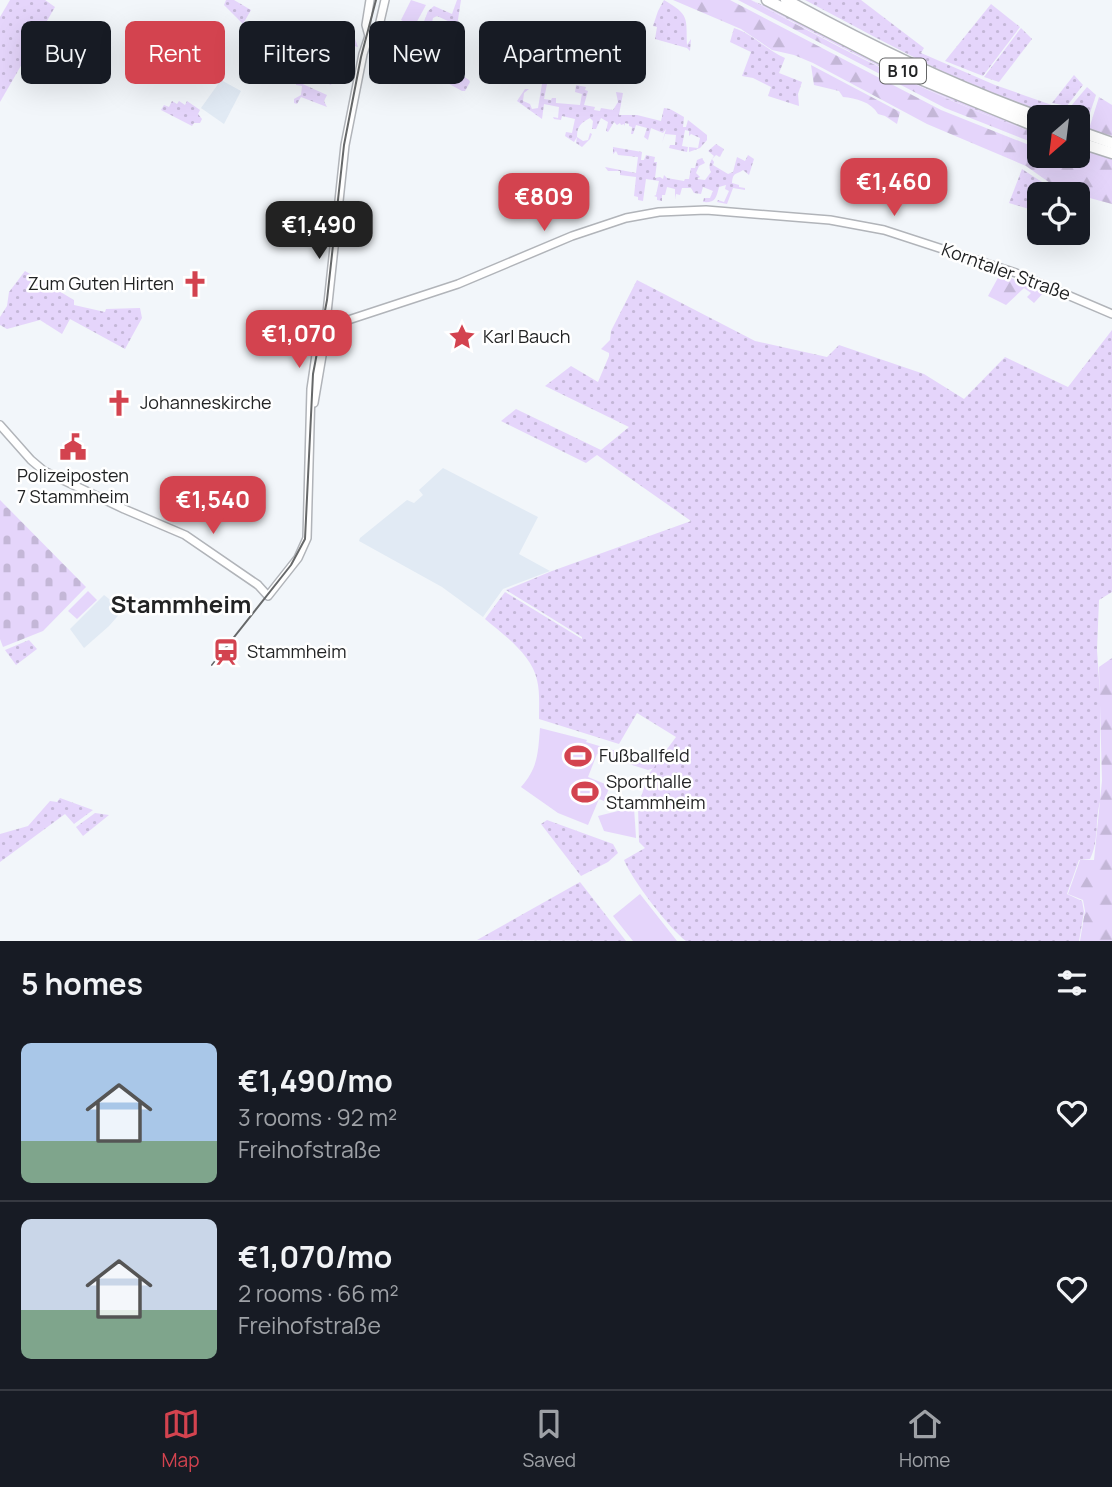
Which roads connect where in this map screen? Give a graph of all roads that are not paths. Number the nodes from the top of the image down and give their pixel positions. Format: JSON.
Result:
{"nodes":[{"id":1,"x":370,"y":0,"type":"edge"},
{"id":2,"x":385,"y":0,"type":"edge"},
{"id":3,"x":767,"y":0,"type":"edge"},
{"id":4,"x":786,"y":0,"type":"edge"},
{"id":5,"x":380,"y":21,"type":"edge"},
{"id":6,"x":369,"y":36,"type":"joint"},
{"id":7,"x":1027,"y":113,"type":"edge"},
{"id":8,"x":1027,"y":123,"type":"edge"},
{"id":9,"x":1090,"y":135,"type":"edge"},
{"id":10,"x":1112,"y":143,"type":"edge"},
{"id":11,"x":1090,"y":146,"type":"edge"},
{"id":12,"x":1112,"y":153,"type":"edge"},
{"id":13,"x":1112,"y":314,"type":"edge"},
{"id":14,"x":325,"y":321,"type":"junction"},
{"id":15,"x":334,"y":325,"type":"junction"},
{"id":16,"x":323,"y":333,"type":"junction"},
{"id":17,"x":0,"y":425,"type":"edge"}],
"edges":[{"from":1,"to":6,"type":"street"},
{"from":2,"to":5,"type":"street"},
{"from":3,"to":8,"type":"highway","number":"B 10"},
{"from":4,"to":7,"type":"highway","number":"B 10"},
{"from":6,"to":14,"type":"street"},
{"from":9,"to":10,"type":"highway"},
{"from":11,"to":12,"type":"highway"},
{"from":13,"to":15,"type":"street","name":"Korntaler Straße"},
{"from":14,"to":15,"type":"street"},
{"from":14,"to":16,"type":"street"},
{"from":15,"to":16,"type":"street","name":"Korntaler Straße"},
{"from":16,"to":17,"type":"street"}]}
